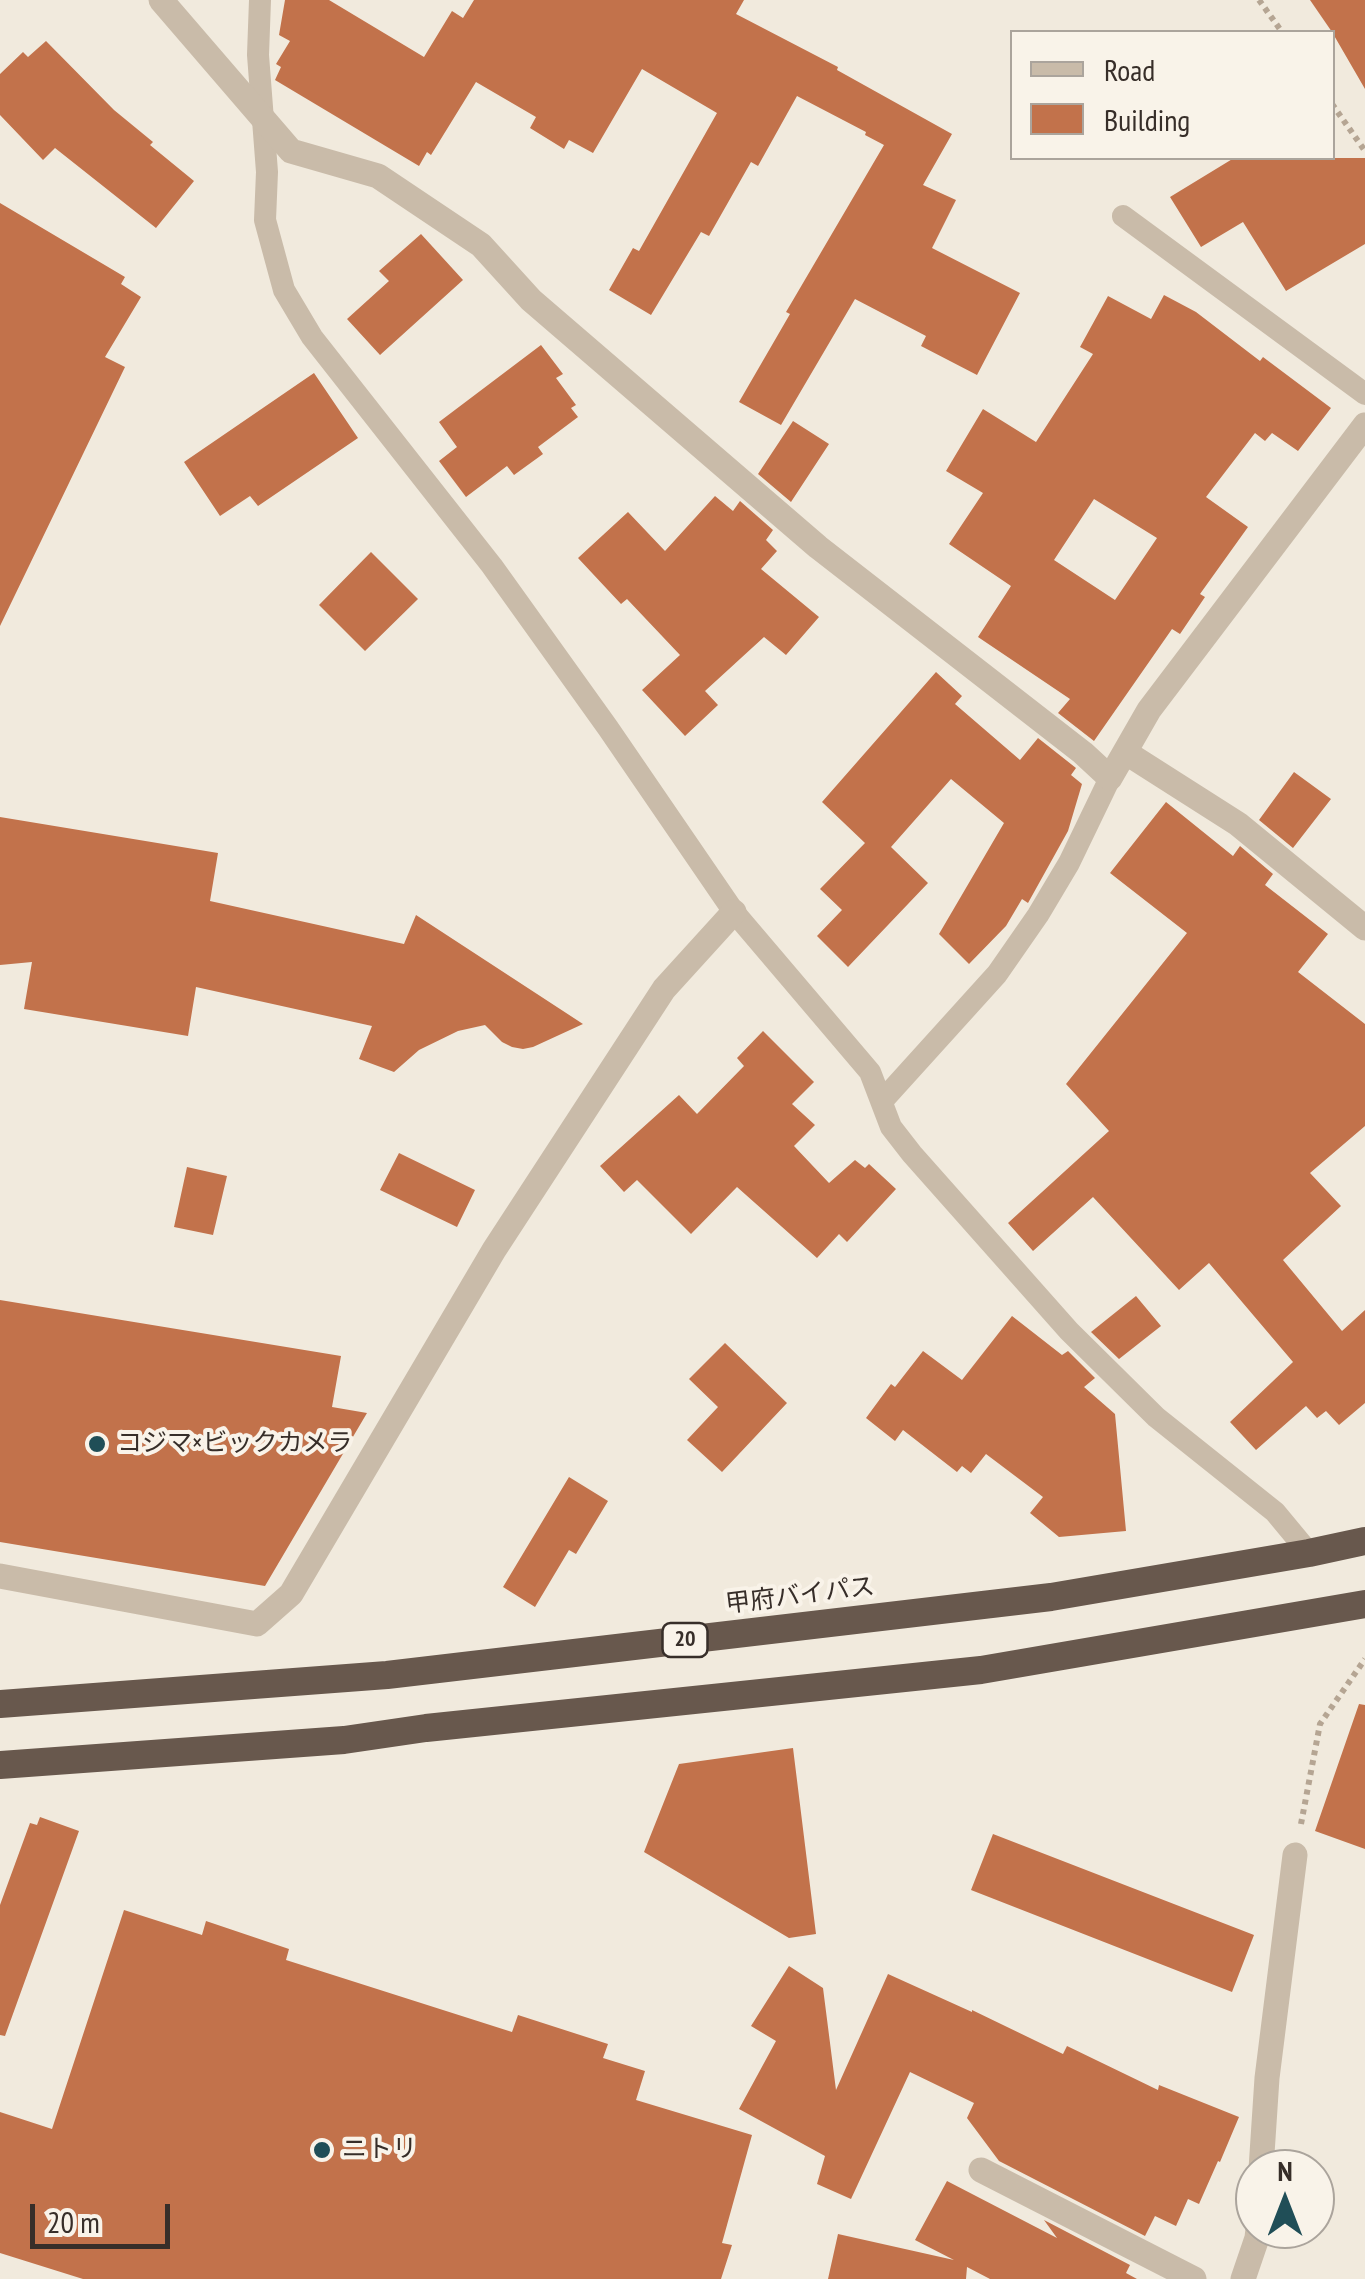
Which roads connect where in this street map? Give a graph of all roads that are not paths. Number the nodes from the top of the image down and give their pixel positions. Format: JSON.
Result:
{"nodes":[{"id":1,"x":160,"y":0,"type":"edge"},
{"id":2,"x":260,"y":0,"type":"edge"},
{"id":3,"x":263,"y":118,"type":"junction"},
{"id":4,"x":1123,"y":216,"type":"dead end"},
{"id":5,"x":1365,"y":394,"type":"edge"},
{"id":6,"x":1365,"y":425,"type":"edge"},
{"id":7,"x":1125,"y":752,"type":"junction"},
{"id":8,"x":1110,"y":778,"type":"junction"},
{"id":9,"x":734,"y":912,"type":"junction"},
{"id":10,"x":1365,"y":928,"type":"edge"},
{"id":11,"x":882,"y":1100,"type":"junction"},
{"id":12,"x":1365,"y":1541,"type":"edge"},
{"id":13,"x":1309,"y":1553,"type":"junction"},
{"id":14,"x":0,"y":1576,"type":"edge"},
{"id":15,"x":1365,"y":1604,"type":"edge"},
{"id":16,"x":0,"y":1704,"type":"edge"},
{"id":17,"x":0,"y":1765,"type":"edge"},
{"id":18,"x":1295,"y":1855,"type":"road end"},
{"id":19,"x":1262,"y":2149,"type":"edge"},
{"id":20,"x":981,"y":2170,"type":"dead end"},
{"id":21,"x":1253,"y":2249,"type":"edge"},
{"id":22,"x":1194,"y":2279,"type":"edge"},
{"id":23,"x":1243,"y":2279,"type":"edge"}],
"edges":[{"from":1,"to":3,"type":"street"},
{"from":2,"to":3,"type":"lane"},
{"from":3,"to":8,"type":"street"},
{"from":3,"to":9,"type":"lane"},
{"from":4,"to":5,"type":"lane"},
{"from":6,"to":7,"type":"street"},
{"from":7,"to":8,"type":"street"},
{"from":7,"to":10,"type":"street"},
{"from":8,"to":11,"type":"lane"},
{"from":9,"to":11,"type":"lane"},
{"from":9,"to":14,"type":"street"},
{"from":11,"to":13,"type":"lane"},
{"from":12,"to":13,"type":"highway","name":"甲府バイパス","number":"20"},
{"from":13,"to":16,"type":"highway","name":"甲府バイパス","number":"20"},
{"from":15,"to":17,"type":"highway"},
{"from":18,"to":19,"type":"street"},
{"from":20,"to":22,"type":"street"},
{"from":21,"to":23,"type":"street"}]}
